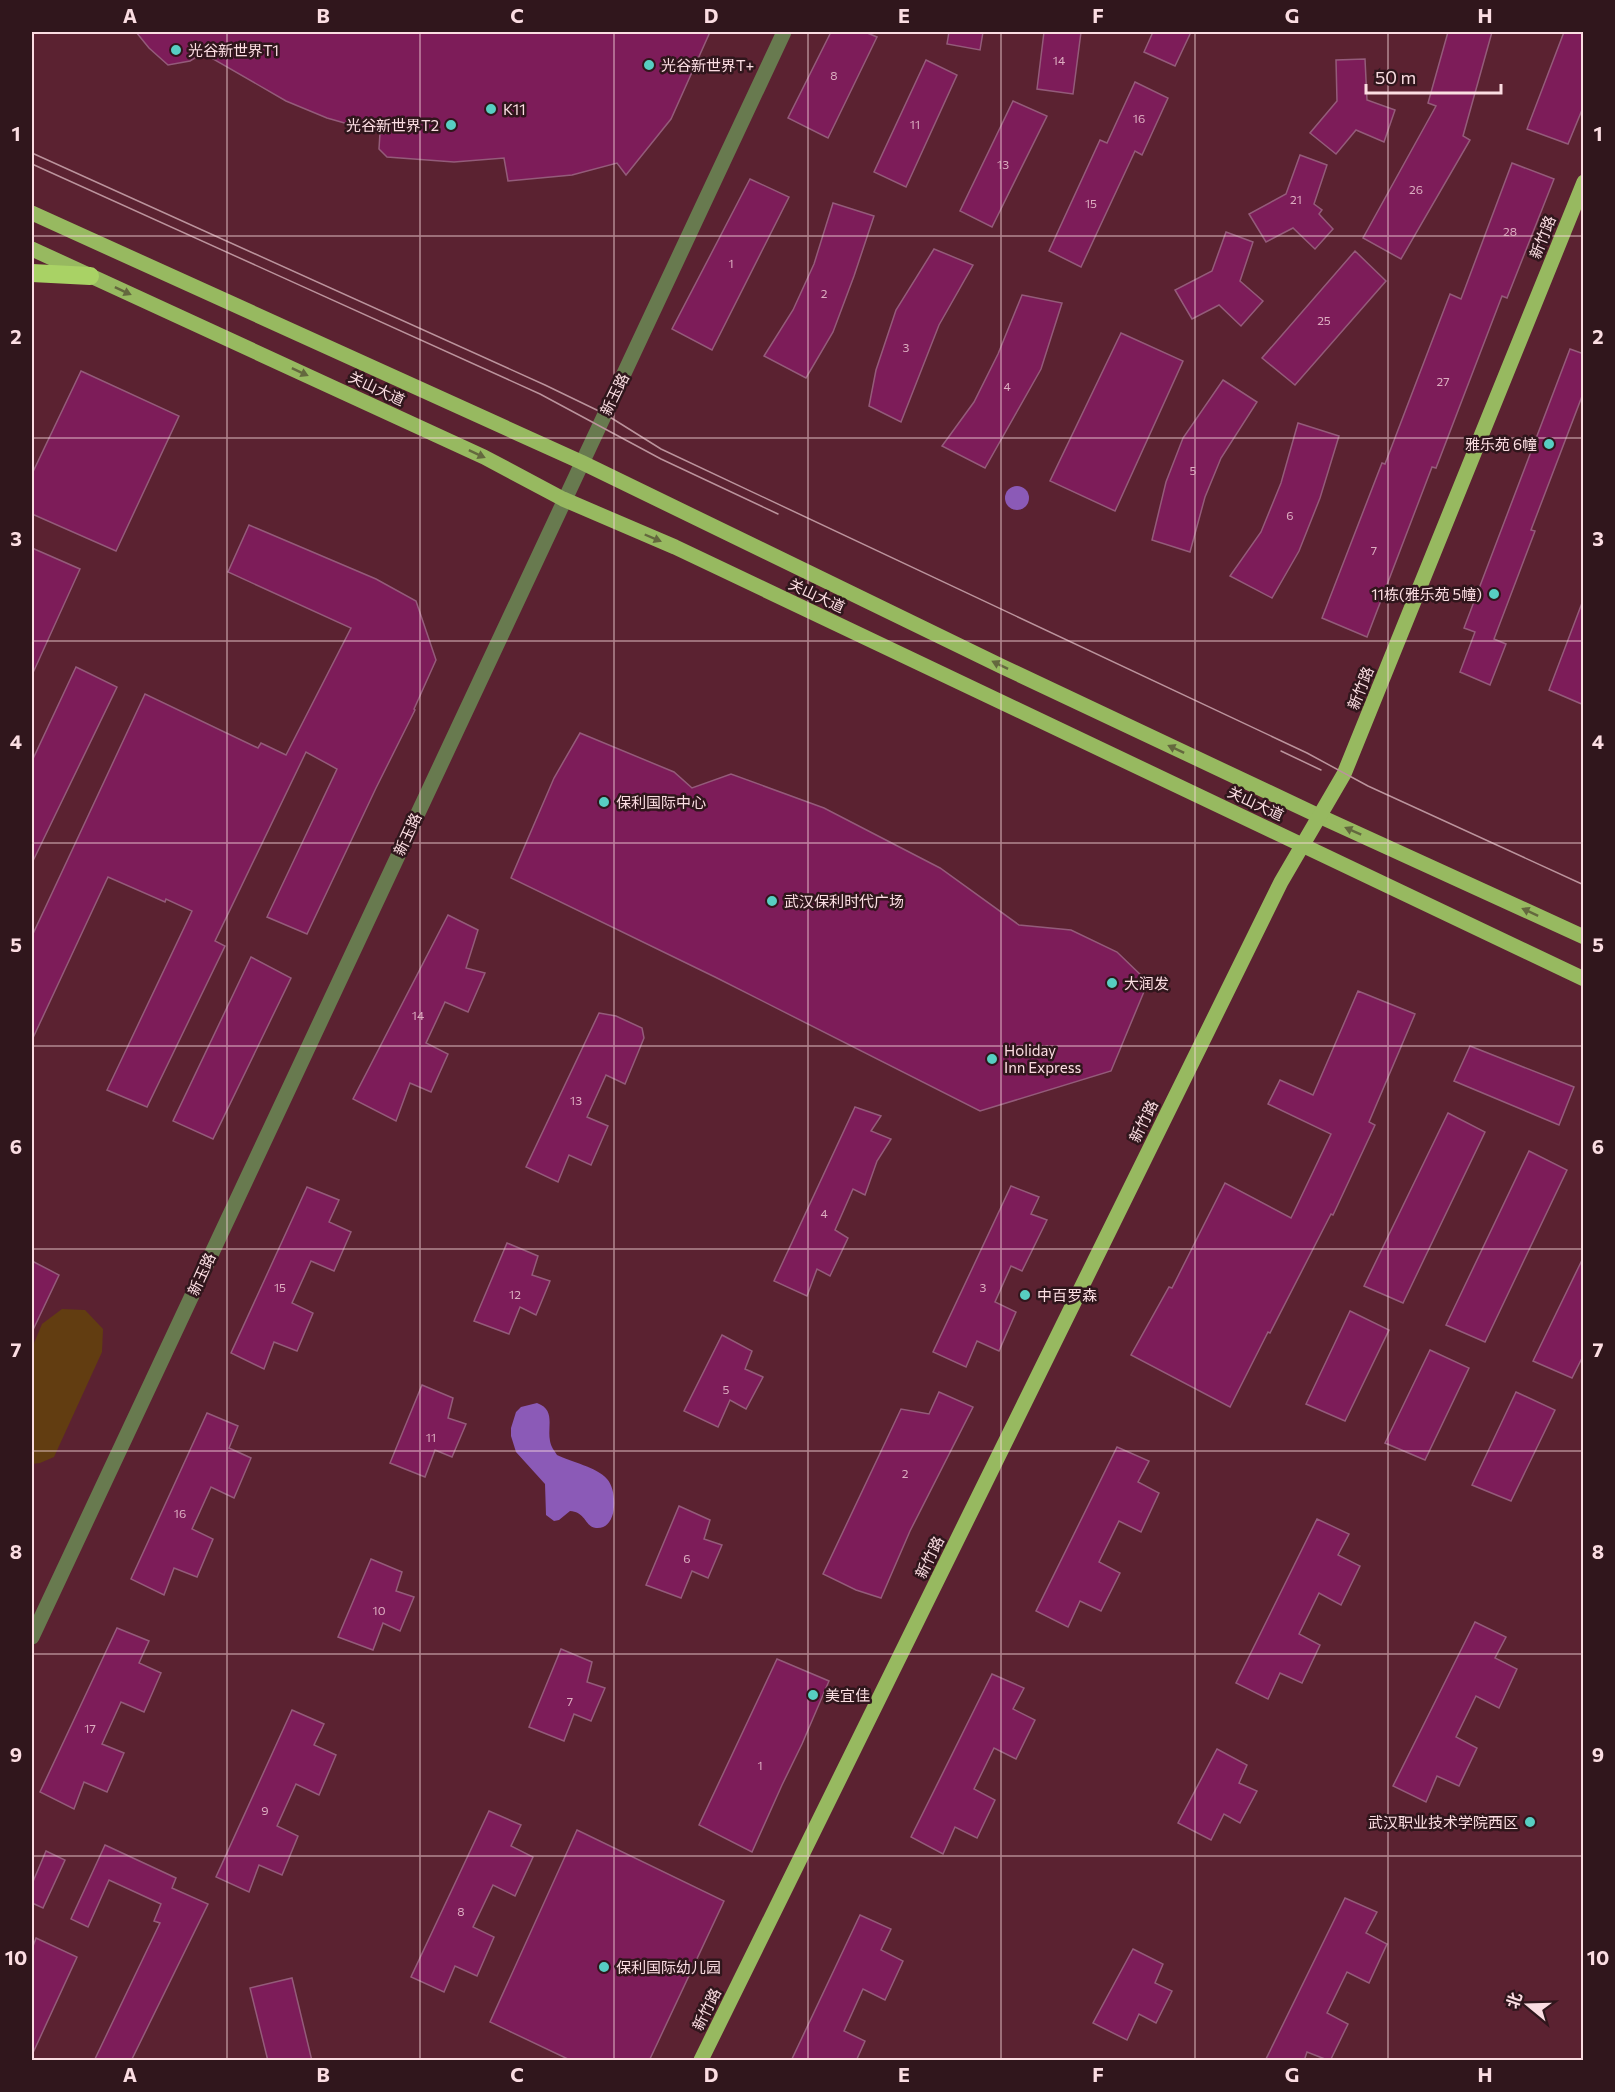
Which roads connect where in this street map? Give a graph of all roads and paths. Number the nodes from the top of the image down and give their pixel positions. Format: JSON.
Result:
{"nodes":[{"id":1,"x":783,"y":32,"type":"edge"},
{"id":2,"x":1584,"y":182,"type":"edge"},
{"id":3,"x":32,"y":213,"type":"edge"},
{"id":4,"x":32,"y":249,"type":"edge"},
{"id":5,"x":32,"y":273,"type":"edge"},
{"id":6,"x":90,"y":276,"type":"junction"},
{"id":7,"x":32,"y":281,"type":"edge"},
{"id":8,"x":581,"y":462,"type":"junction"},
{"id":9,"x":564,"y":499,"type":"junction"},
{"id":10,"x":1319,"y":816,"type":"junction"},
{"id":11,"x":1304,"y":845,"type":"junction"},
{"id":12,"x":1584,"y":937,"type":"edge"},
{"id":13,"x":1584,"y":979,"type":"edge"},
{"id":14,"x":32,"y":1636,"type":"edge"},
{"id":15,"x":701,"y":2061,"type":"edge"}],
"edges":[{"from":1,"to":8,"type":"street","name":"新玉路"},
{"from":2,"to":10,"type":"main road","name":"新竹路"},
{"from":3,"to":8,"type":"main road","name":"关山大道"},
{"from":4,"to":6,"type":"main road","name":"关山大道"},
{"from":5,"to":6,"type":"highway"},
{"from":6,"to":7,"type":"main road"},
{"from":6,"to":9,"type":"main road","name":"关山大道","one_way":true},
{"from":8,"to":9,"type":"street","name":"新玉路"},
{"from":10,"to":8,"type":"main road","name":"关山大道","one_way":true},
{"from":9,"to":11,"type":"main road","name":"关山大道","one_way":true},
{"from":9,"to":14,"type":"street","name":"新玉路"},
{"from":10,"to":11,"type":"main road","name":"新竹路"},
{"from":12,"to":10,"type":"main road","name":"关山大道","one_way":true},
{"from":11,"to":13,"type":"main road","name":"关山大道"},
{"from":11,"to":15,"type":"main road","name":"新竹路"}]}
